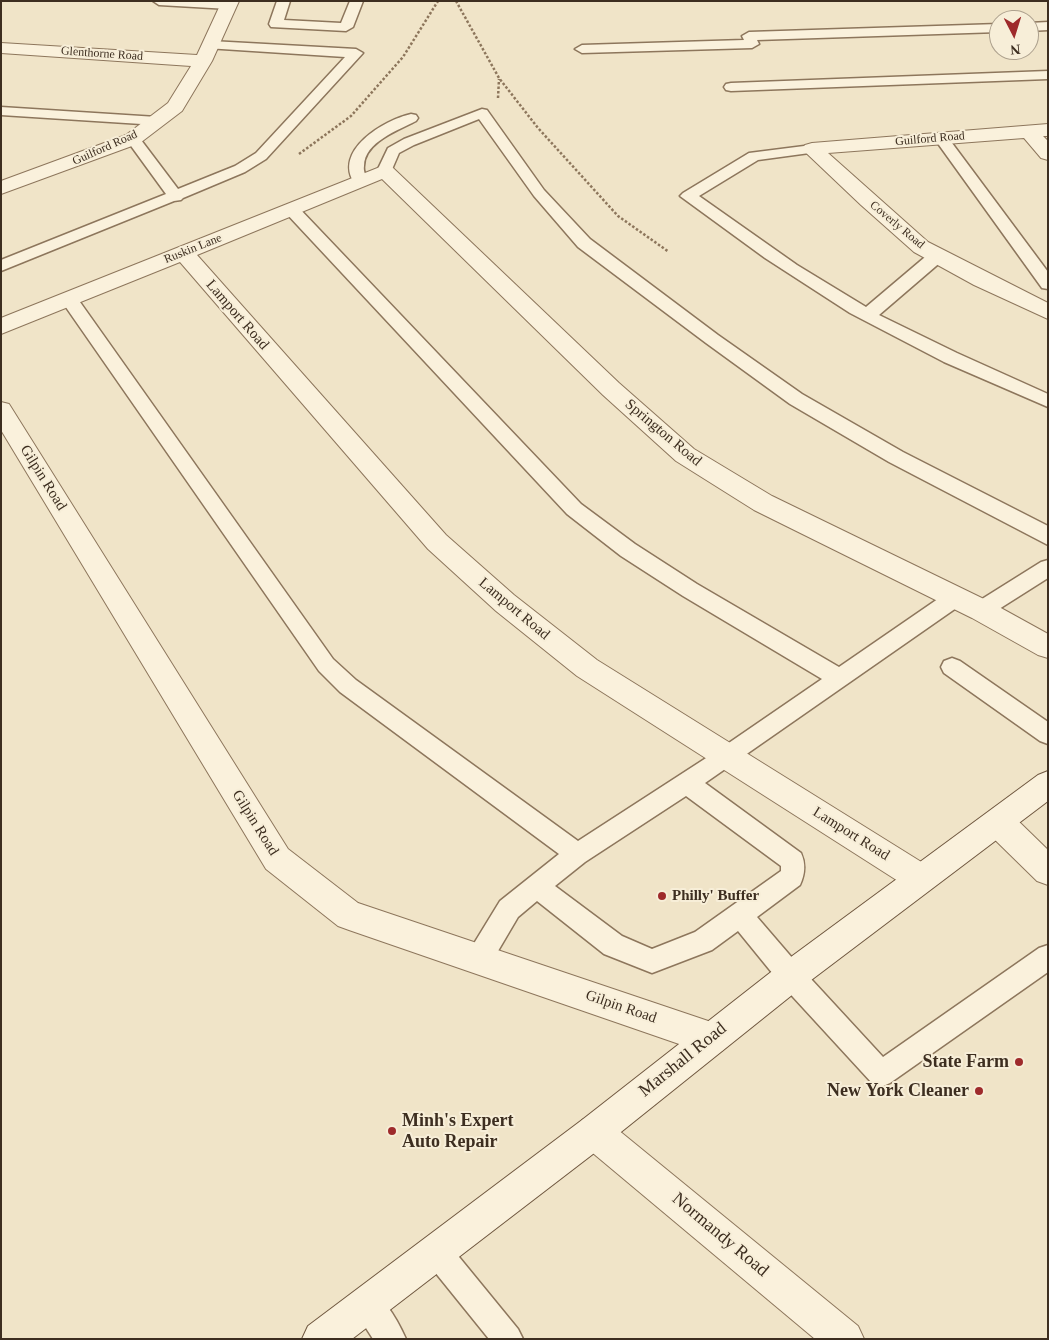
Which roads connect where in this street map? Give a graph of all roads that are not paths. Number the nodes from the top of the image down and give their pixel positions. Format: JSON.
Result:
{"nodes":[{"id":1,"x":159,"y":1,"type":"edge"},
{"id":2,"x":284,"y":1,"type":"edge"},
{"id":3,"x":357,"y":1,"type":"edge"},
{"id":4,"x":230,"y":3,"type":"edge"},
{"id":5,"x":989,"y":28,"type":"edge"},
{"id":6,"x":1,"y":48,"type":"edge"},
{"id":7,"x":582,"y":50,"type":"dead end"},
{"id":8,"x":207,"y":53,"type":"junction"},
{"id":9,"x":1048,"y":75,"type":"edge"},
{"id":10,"x":731,"y":87,"type":"dead end"},
{"id":11,"x":1,"y":112,"type":"edge"},
{"id":12,"x":411,"y":118,"type":"dead end"},
{"id":13,"x":157,"y":121,"type":"junction"},
{"id":14,"x":1038,"y":131,"type":"edge"},
{"id":15,"x":942,"y":138,"type":"junction"},
{"id":16,"x":133,"y":139,"type":"junction"},
{"id":17,"x":812,"y":149,"type":"junction"},
{"id":18,"x":1048,"y":154,"type":"edge"},
{"id":19,"x":385,"y":171,"type":"junction"},
{"id":20,"x":360,"y":181,"type":"junction"},
{"id":21,"x":4,"y":186,"type":"edge"},
{"id":22,"x":176,"y":197,"type":"junction"},
{"id":23,"x":291,"y":209,"type":"junction"},
{"id":24,"x":183,"y":253,"type":"junction"},
{"id":25,"x":937,"y":256,"type":"junction"},
{"id":26,"x":1,"y":266,"type":"edge"},
{"id":27,"x":1048,"y":284,"type":"edge"},
{"id":28,"x":69,"y":299,"type":"junction"},
{"id":29,"x":1048,"y":312,"type":"edge"},
{"id":30,"x":868,"y":316,"type":"junction"},
{"id":31,"x":1,"y":327,"type":"edge"},
{"id":32,"x":1048,"y":402,"type":"edge"},
{"id":33,"x":1,"y":410,"type":"edge"},
{"id":34,"x":1048,"y":537,"type":"edge"},
{"id":35,"x":1048,"y":568,"type":"edge"},
{"id":36,"x":955,"y":598,"type":"junction"},
{"id":37,"x":981,"y":610,"type":"junction"},
{"id":38,"x":1048,"y":647,"type":"edge"},
{"id":39,"x":952,"y":667,"type":"dead end"},
{"id":40,"x":839,"y":678,"type":"junction"},
{"id":41,"x":1048,"y":734,"type":"edge"},
{"id":42,"x":728,"y":756,"type":"junction"},
{"id":43,"x":687,"y":783,"type":"junction"},
{"id":44,"x":1048,"y":784,"type":"edge"},
{"id":45,"x":999,"y":822,"type":"junction"},
{"id":46,"x":577,"y":854,"type":"junction"},
{"id":47,"x":1048,"y":871,"type":"edge"},
{"id":48,"x":920,"y":878,"type":"junction"},
{"id":49,"x":537,"y":887,"type":"junction"},
{"id":50,"x":740,"y":915,"type":"junction"},
{"id":51,"x":1048,"y":957,"type":"edge"},
{"id":52,"x":479,"y":959,"type":"junction"},
{"id":53,"x":791,"y":976,"type":"junction"},
{"id":54,"x":711,"y":1038,"type":"junction"},
{"id":55,"x":594,"y":1132,"type":"junction"},
{"id":56,"x":436,"y":1251,"type":"junction"},
{"id":57,"x":367,"y":1304,"type":"junction"},
{"id":58,"x":321,"y":1339,"type":"edge"},
{"id":59,"x":391,"y":1339,"type":"edge"},
{"id":60,"x":508,"y":1339,"type":"edge"},
{"id":61,"x":845,"y":1339,"type":"edge"}],
"edges":[{"from":1,"to":4,"type":"lane"},
{"from":2,"to":3,"type":"lane"},
{"from":4,"to":8,"type":"street","name":"Guilford Road"},
{"from":5,"to":7,"type":"lane"},
{"from":6,"to":8,"type":"street","name":"Glenthorne Road"},
{"from":8,"to":13,"type":"street","name":"Guilford Road"},
{"from":8,"to":22,"type":"lane"},
{"from":9,"to":10,"type":"lane"},
{"from":11,"to":13,"type":"lane"},
{"from":12,"to":20,"type":"lane"},
{"from":13,"to":16,"type":"street","name":"Guilford Road"},
{"from":14,"to":15,"type":"street","name":"Guilford Road"},
{"from":14,"to":18,"type":"street"},
{"from":15,"to":17,"type":"street","name":"Guilford Road"},
{"from":15,"to":27,"type":"lane"},
{"from":16,"to":21,"type":"street","name":"Guilford Road"},
{"from":16,"to":22,"type":"lane"},
{"from":17,"to":25,"type":"street","name":"Coverly Road"},
{"from":17,"to":30,"type":"lane"},
{"from":19,"to":20,"type":"street","name":"Ruskin Lane"},
{"from":19,"to":34,"type":"lane"},
{"from":19,"to":36,"type":"street","name":"Springton Road"},
{"from":20,"to":23,"type":"street","name":"Ruskin Lane"},
{"from":22,"to":26,"type":"lane"},
{"from":23,"to":24,"type":"street","name":"Ruskin Lane"},
{"from":23,"to":40,"type":"lane"},
{"from":24,"to":28,"type":"street","name":"Ruskin Lane"},
{"from":24,"to":42,"type":"street","name":"Lamport Road"},
{"from":25,"to":29,"type":"street","name":"Coverly Road"},
{"from":25,"to":30,"type":"lane"},
{"from":28,"to":31,"type":"street","name":"Ruskin Lane"},
{"from":28,"to":46,"type":"lane"},
{"from":30,"to":32,"type":"lane"},
{"from":33,"to":52,"type":"street","name":"Gilpin Road"},
{"from":35,"to":37,"type":"lane"},
{"from":36,"to":37,"type":"street","name":"Springton Road"},
{"from":36,"to":40,"type":"lane"},
{"from":37,"to":38,"type":"street","name":"Springton Road"},
{"from":39,"to":41,"type":"lane"},
{"from":40,"to":42,"type":"lane"},
{"from":42,"to":43,"type":"lane"},
{"from":42,"to":48,"type":"street","name":"Lamport Road"},
{"from":43,"to":46,"type":"lane"},
{"from":43,"to":50,"type":"lane"},
{"from":44,"to":45,"type":"street","name":"Marshall Road"},
{"from":45,"to":47,"type":"street"},
{"from":45,"to":48,"type":"street","name":"Marshall Road"},
{"from":46,"to":49,"type":"lane"},
{"from":48,"to":53,"type":"street","name":"Marshall Road"},
{"from":49,"to":50,"type":"lane"},
{"from":49,"to":52,"type":"lane"},
{"from":50,"to":53,"type":"lane"},
{"from":51,"to":53,"type":"lane"},
{"from":52,"to":54,"type":"street","name":"Gilpin Road"},
{"from":53,"to":54,"type":"street","name":"Marshall Road"},
{"from":54,"to":55,"type":"street","name":"Marshall Road"},
{"from":55,"to":56,"type":"street","name":"Marshall Road"},
{"from":55,"to":61,"type":"street","name":"Normandy Road"},
{"from":56,"to":57,"type":"street","name":"Marshall Road"},
{"from":56,"to":60,"type":"lane"},
{"from":57,"to":58,"type":"street","name":"Marshall Road"},
{"from":57,"to":59,"type":"lane"}]}
